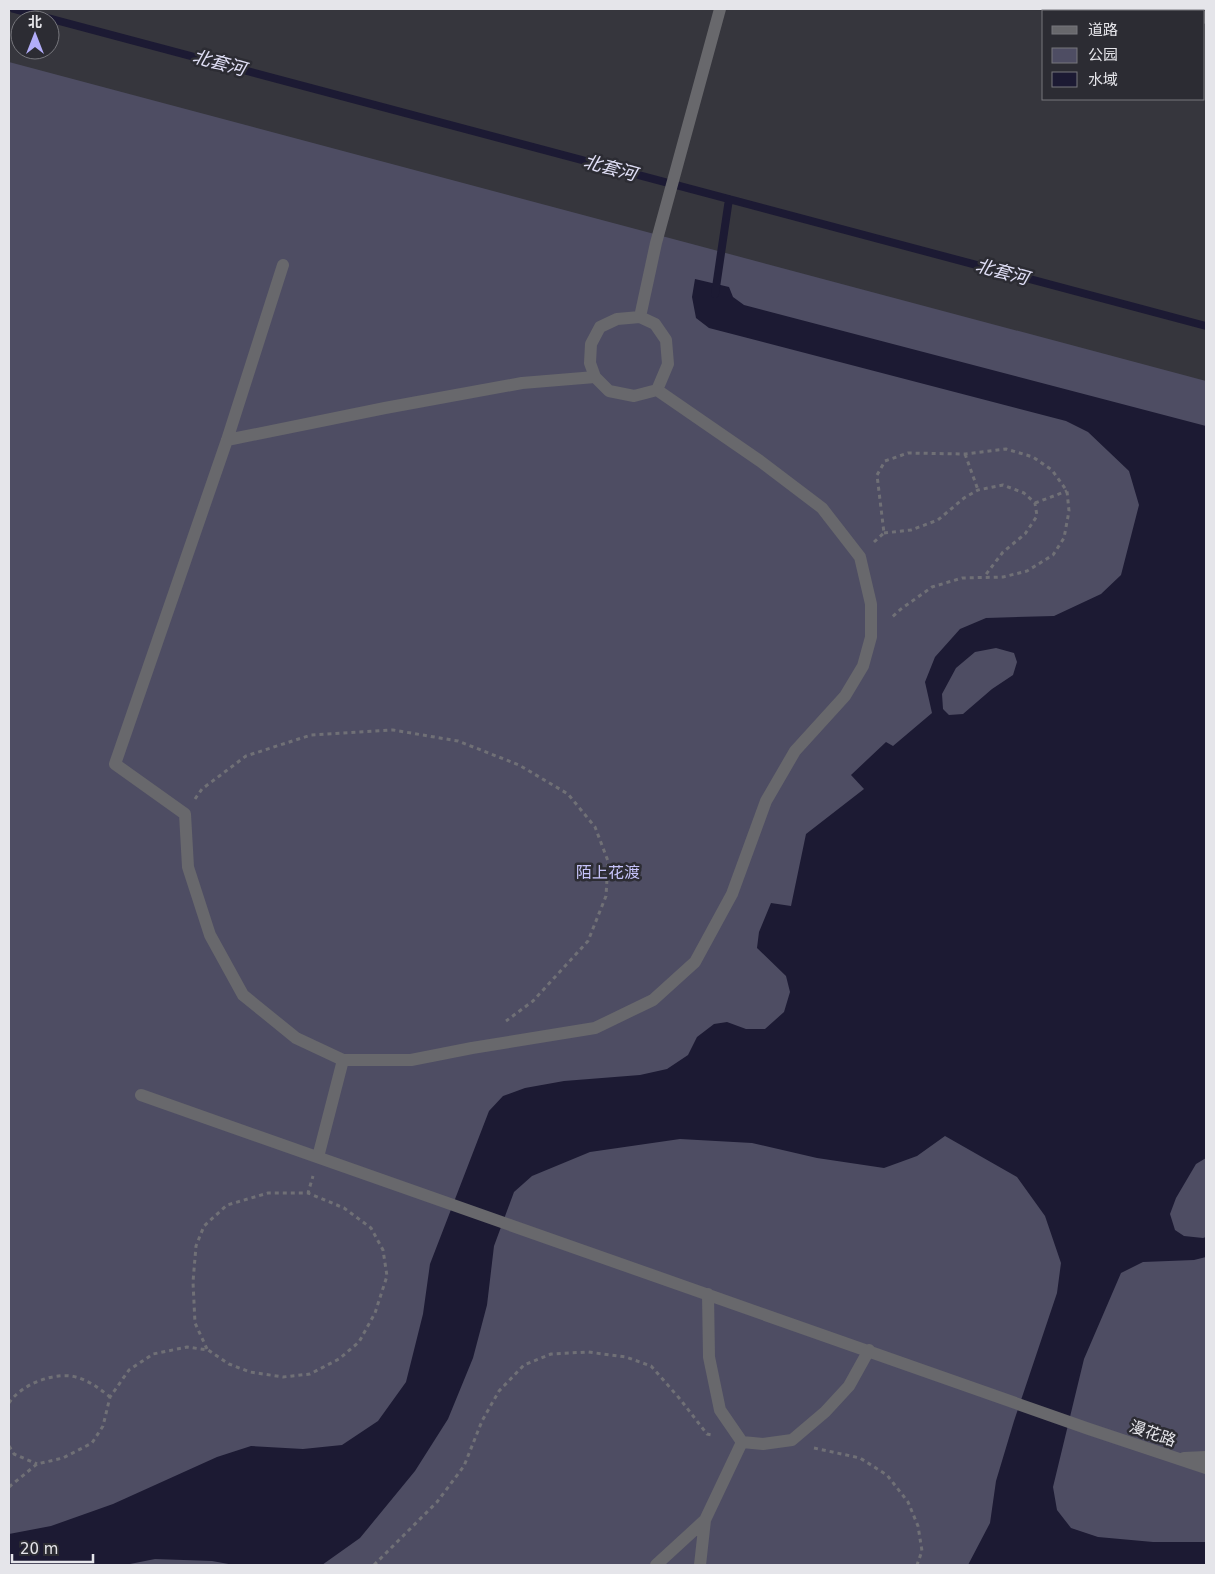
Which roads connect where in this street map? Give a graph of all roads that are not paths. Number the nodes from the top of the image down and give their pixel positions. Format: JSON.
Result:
{"nodes":[{"id":1,"x":720,"y":9,"type":"edge"},
{"id":2,"x":283,"y":265,"type":"dead end"},
{"id":3,"x":640,"y":317,"type":"junction"},
{"id":4,"x":596,"y":378,"type":"junction"},
{"id":5,"x":657,"y":390,"type":"junction"},
{"id":6,"x":227,"y":440,"type":"junction"},
{"id":7,"x":343,"y":1060,"type":"junction"},
{"id":8,"x":141,"y":1095,"type":"dead end"},
{"id":9,"x":318,"y":1157,"type":"junction"},
{"id":10,"x":708,"y":1294,"type":"junction"},
{"id":11,"x":869,"y":1350,"type":"junction"},
{"id":12,"x":742,"y":1442,"type":"junction"},
{"id":13,"x":1206,"y":1457,"type":"edge"},
{"id":14,"x":1174,"y":1458,"type":"junction"},
{"id":15,"x":1206,"y":1468,"type":"edge"},
{"id":16,"x":705,"y":1520,"type":"junction"},
{"id":17,"x":656,"y":1565,"type":"edge"},
{"id":18,"x":700,"y":1565,"type":"edge"}],
"edges":[{"from":1,"to":3,"type":"street"},
{"from":2,"to":6,"type":"street"},
{"from":3,"to":4,"type":"street"},
{"from":3,"to":5,"type":"street"},
{"from":4,"to":5,"type":"street"},
{"from":4,"to":6,"type":"street"},
{"from":5,"to":7,"type":"street"},
{"from":6,"to":7,"type":"street"},
{"from":7,"to":9,"type":"street"},
{"from":8,"to":9,"type":"street","name":"漫花路"},
{"from":9,"to":10,"type":"street","name":"漫花路"},
{"from":10,"to":11,"type":"street","name":"漫花路"},
{"from":10,"to":12,"type":"street"},
{"from":11,"to":12,"type":"street"},
{"from":11,"to":14,"type":"street","name":"漫花路"},
{"from":12,"to":16,"type":"street"},
{"from":13,"to":14,"type":"street"},
{"from":14,"to":15,"type":"street","name":"漫花路"},
{"from":16,"to":17,"type":"street"},
{"from":16,"to":18,"type":"street"}]}
